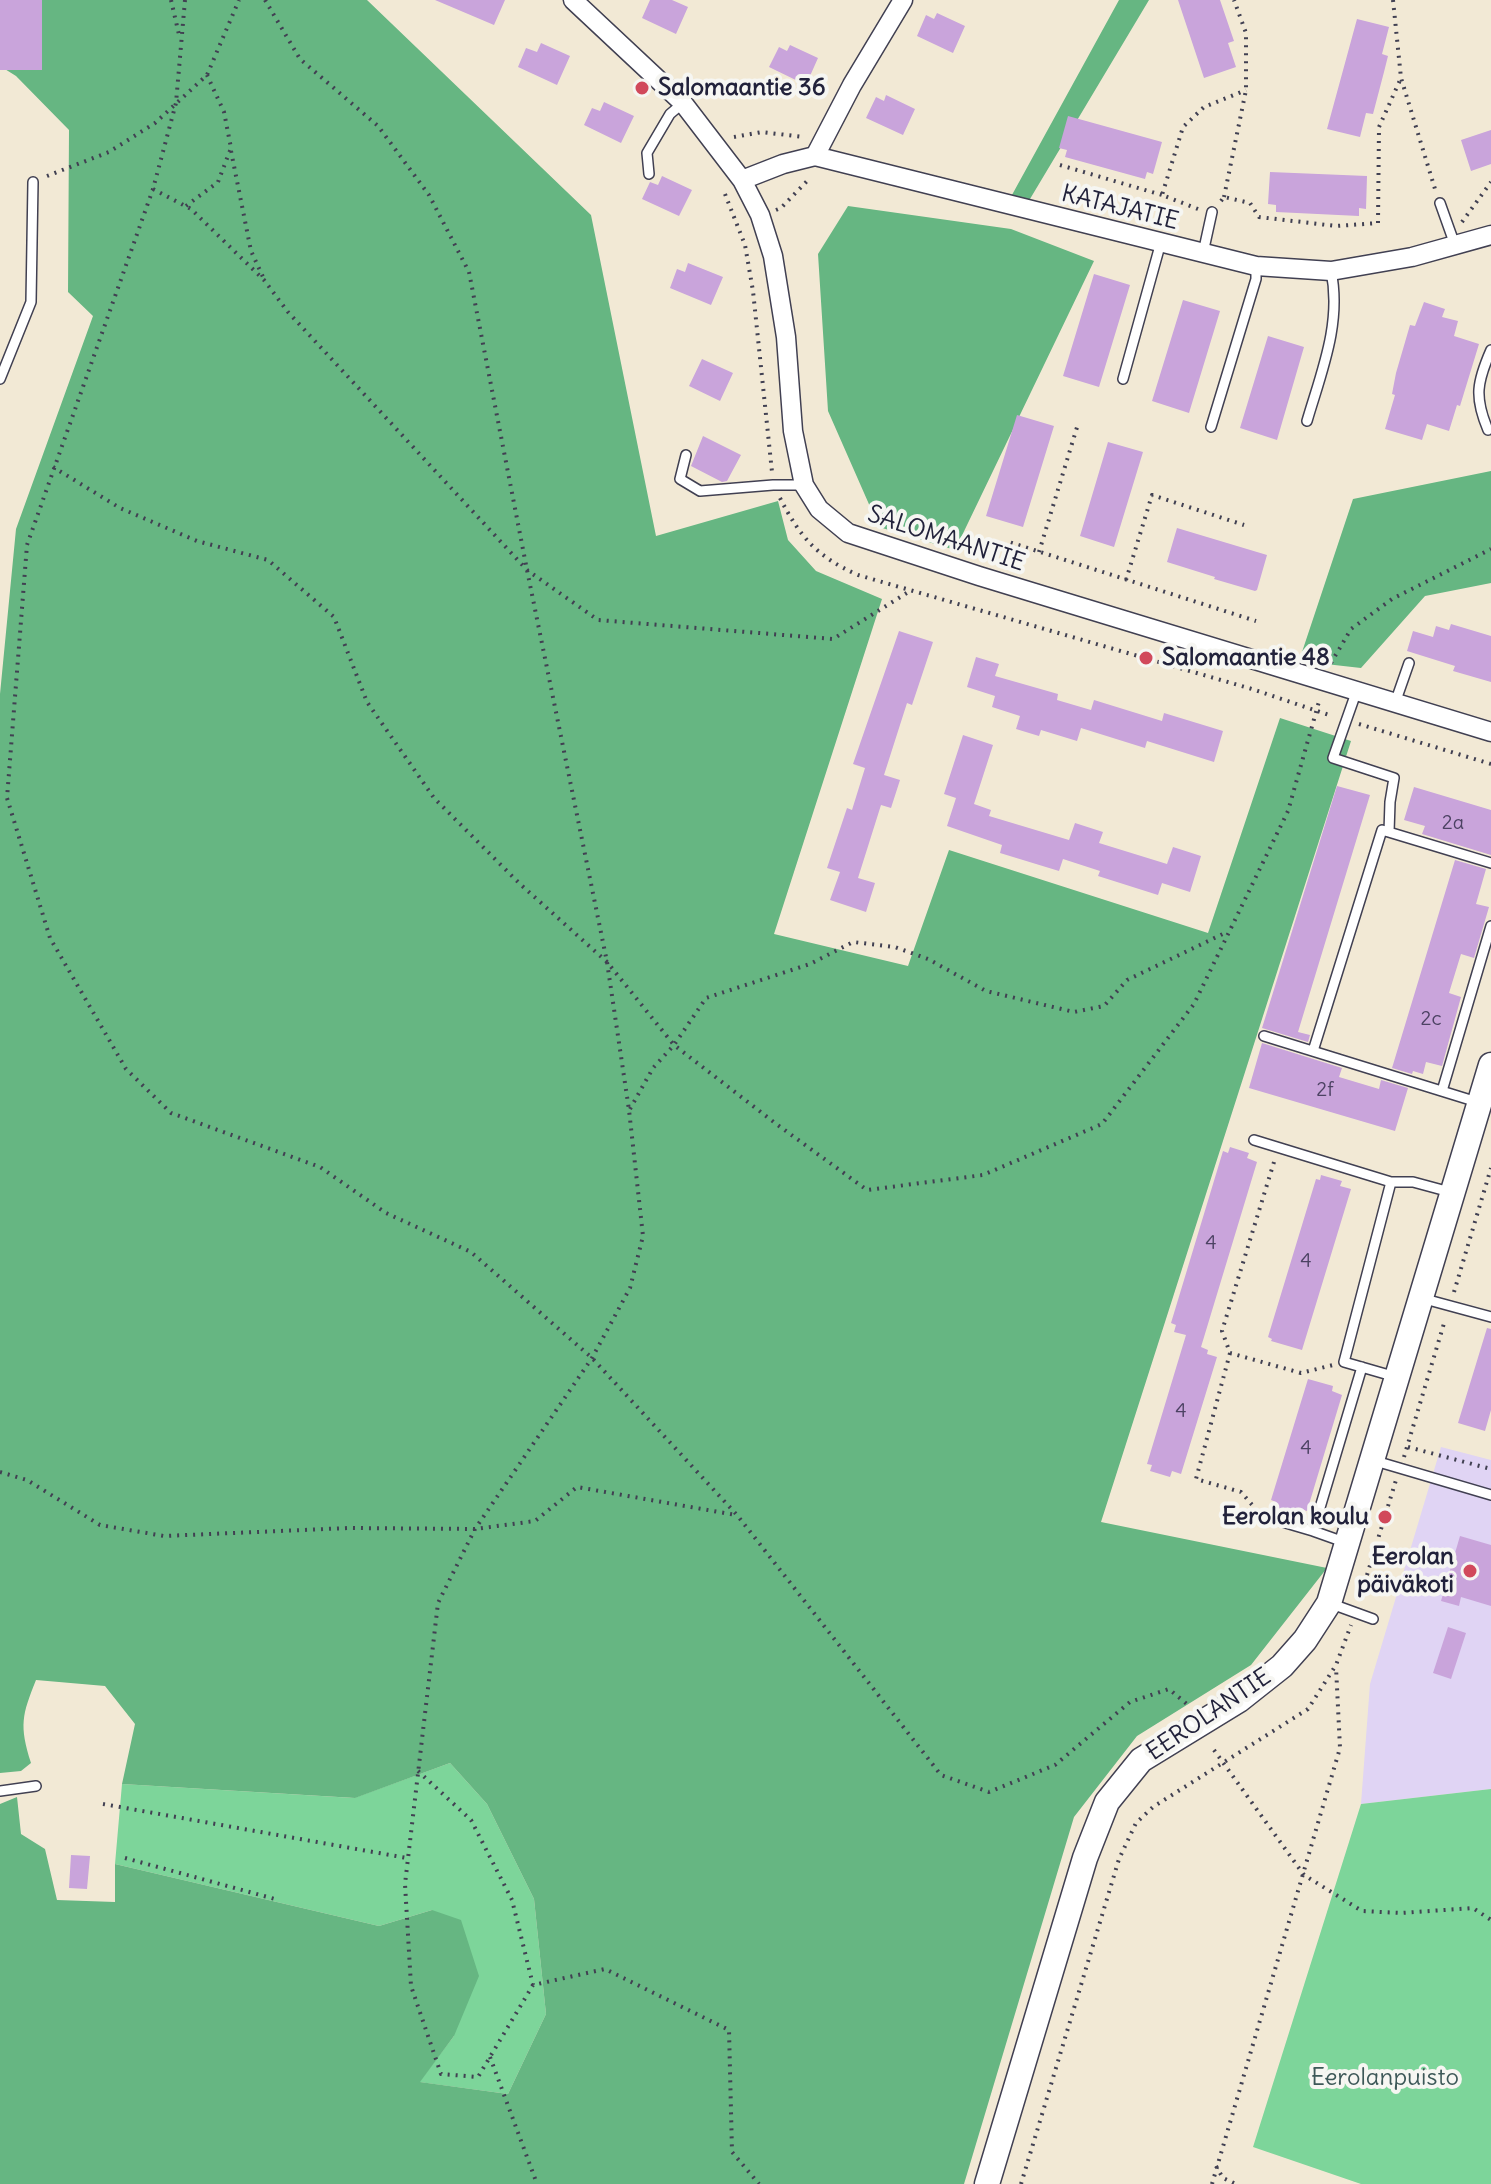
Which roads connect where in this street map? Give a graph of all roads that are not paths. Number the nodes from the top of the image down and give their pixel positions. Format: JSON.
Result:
{"nodes":[{"id":1,"x":573,"y":0,"type":"edge"},
{"id":2,"x":903,"y":0,"type":"edge"},
{"id":3,"x":683,"y":103,"type":"junction"},
{"id":4,"x":812,"y":157,"type":"junction"},
{"id":5,"x":649,"y":174,"type":"dead end"},
{"id":6,"x":742,"y":180,"type":"junction"},
{"id":7,"x":33,"y":182,"type":"road end"},
{"id":8,"x":1440,"y":203,"type":"road end"},
{"id":9,"x":1212,"y":212,"type":"road end"},
{"id":10,"x":1491,"y":235,"type":"edge"},
{"id":11,"x":1452,"y":236,"type":"junction"},
{"id":12,"x":1161,"y":242,"type":"junction"},
{"id":13,"x":1203,"y":253,"type":"junction"},
{"id":14,"x":1256,"y":266,"type":"junction"},
{"id":15,"x":1331,"y":271,"type":"junction"},
{"id":16,"x":1491,"y":350,"type":"edge"},
{"id":17,"x":0,"y":379,"type":"edge"},
{"id":18,"x":1123,"y":379,"type":"dead end"},
{"id":19,"x":1307,"y":421,"type":"dead end"},
{"id":20,"x":1211,"y":427,"type":"dead end"},
{"id":21,"x":1488,"y":430,"type":"dead end"},
{"id":22,"x":686,"y":455,"type":"dead end"},
{"id":23,"x":804,"y":485,"type":"junction"},
{"id":24,"x":1409,"y":663,"type":"dead end"},
{"id":25,"x":1357,"y":690,"type":"junction"},
{"id":26,"x":1395,"y":703,"type":"junction"},
{"id":27,"x":1491,"y":732,"type":"edge"},
{"id":28,"x":1389,"y":832,"type":"junction"},
{"id":29,"x":1491,"y":863,"type":"edge"},
{"id":30,"x":1491,"y":926,"type":"edge"},
{"id":31,"x":1264,"y":1036,"type":"dead end"},
{"id":32,"x":1313,"y":1051,"type":"junction"},
{"id":33,"x":1491,"y":1065,"type":"edge"},
{"id":34,"x":1442,"y":1091,"type":"junction"},
{"id":35,"x":1485,"y":1095,"type":"edge"},
{"id":36,"x":1254,"y":1140,"type":"dead end"},
{"id":37,"x":1391,"y":1182,"type":"junction"},
{"id":38,"x":1453,"y":1193,"type":"junction"},
{"id":39,"x":1421,"y":1298,"type":"junction"},
{"id":40,"x":1491,"y":1317,"type":"edge"},
{"id":41,"x":1362,"y":1367,"type":"junction"},
{"id":42,"x":1397,"y":1377,"type":"junction"},
{"id":43,"x":1372,"y":1460,"type":"junction"},
{"id":44,"x":1491,"y":1495,"type":"edge"},
{"id":45,"x":1262,"y":1516,"type":"road end"},
{"id":46,"x":1313,"y":1531,"type":"junction"},
{"id":47,"x":1347,"y":1543,"type":"junction"},
{"id":48,"x":1329,"y":1603,"type":"junction"},
{"id":49,"x":1373,"y":1619,"type":"dead end"},
{"id":50,"x":36,"y":1786,"type":"dead end"},
{"id":51,"x":0,"y":1791,"type":"edge"},
{"id":52,"x":987,"y":2184,"type":"edge"}],
"edges":[{"from":1,"to":3,"type":"street","name":"SALOMAANTIE"},
{"from":2,"to":4,"type":"street"},
{"from":3,"to":5,"type":"lane"},
{"from":3,"to":6,"type":"street","name":"SALOMAANTIE"},
{"from":4,"to":6,"type":"street","name":"KATAJATIE"},
{"from":4,"to":12,"type":"street","name":"KATAJATIE"},
{"from":6,"to":23,"type":"street","name":"SALOMAANTIE"},
{"from":7,"to":17,"type":"lane"},
{"from":8,"to":11,"type":"lane"},
{"from":9,"to":13,"type":"lane"},
{"from":10,"to":11,"type":"street","name":"KATAJATIE"},
{"from":11,"to":15,"type":"street","name":"KATAJATIE"},
{"from":12,"to":13,"type":"street","name":"KATAJATIE"},
{"from":12,"to":18,"type":"lane"},
{"from":13,"to":14,"type":"street","name":"KATAJATIE"},
{"from":14,"to":15,"type":"street","name":"KATAJATIE"},
{"from":14,"to":20,"type":"lane"},
{"from":15,"to":19,"type":"lane"},
{"from":16,"to":21,"type":"lane"},
{"from":22,"to":23,"type":"lane"},
{"from":23,"to":25,"type":"street","name":"SALOMAANTIE"},
{"from":24,"to":26,"type":"lane"},
{"from":25,"to":26,"type":"street","name":"SALOMAANTIE"},
{"from":25,"to":28,"type":"lane"},
{"from":26,"to":27,"type":"street","name":"SALOMAANTIE"},
{"from":28,"to":29,"type":"lane"},
{"from":28,"to":32,"type":"lane"},
{"from":30,"to":34,"type":"lane"},
{"from":31,"to":32,"type":"lane"},
{"from":32,"to":34,"type":"lane"},
{"from":33,"to":35,"type":"street","name":"EEROLANTIE"},
{"from":34,"to":35,"type":"lane"},
{"from":35,"to":38,"type":"street","name":"EEROLANTIE"},
{"from":36,"to":37,"type":"lane"},
{"from":37,"to":38,"type":"lane"},
{"from":37,"to":41,"type":"lane"},
{"from":38,"to":39,"type":"street","name":"EEROLANTIE"},
{"from":39,"to":40,"type":"lane"},
{"from":39,"to":42,"type":"street","name":"EEROLANTIE"},
{"from":41,"to":42,"type":"lane"},
{"from":41,"to":46,"type":"lane"},
{"from":42,"to":43,"type":"street","name":"EEROLANTIE"},
{"from":43,"to":44,"type":"lane"},
{"from":43,"to":47,"type":"street","name":"EEROLANTIE"},
{"from":45,"to":46,"type":"lane"},
{"from":46,"to":47,"type":"lane"},
{"from":47,"to":48,"type":"street","name":"EEROLANTIE"},
{"from":48,"to":49,"type":"lane"},
{"from":48,"to":52,"type":"street","name":"EEROLANTIE"},
{"from":50,"to":51,"type":"lane"}]}
